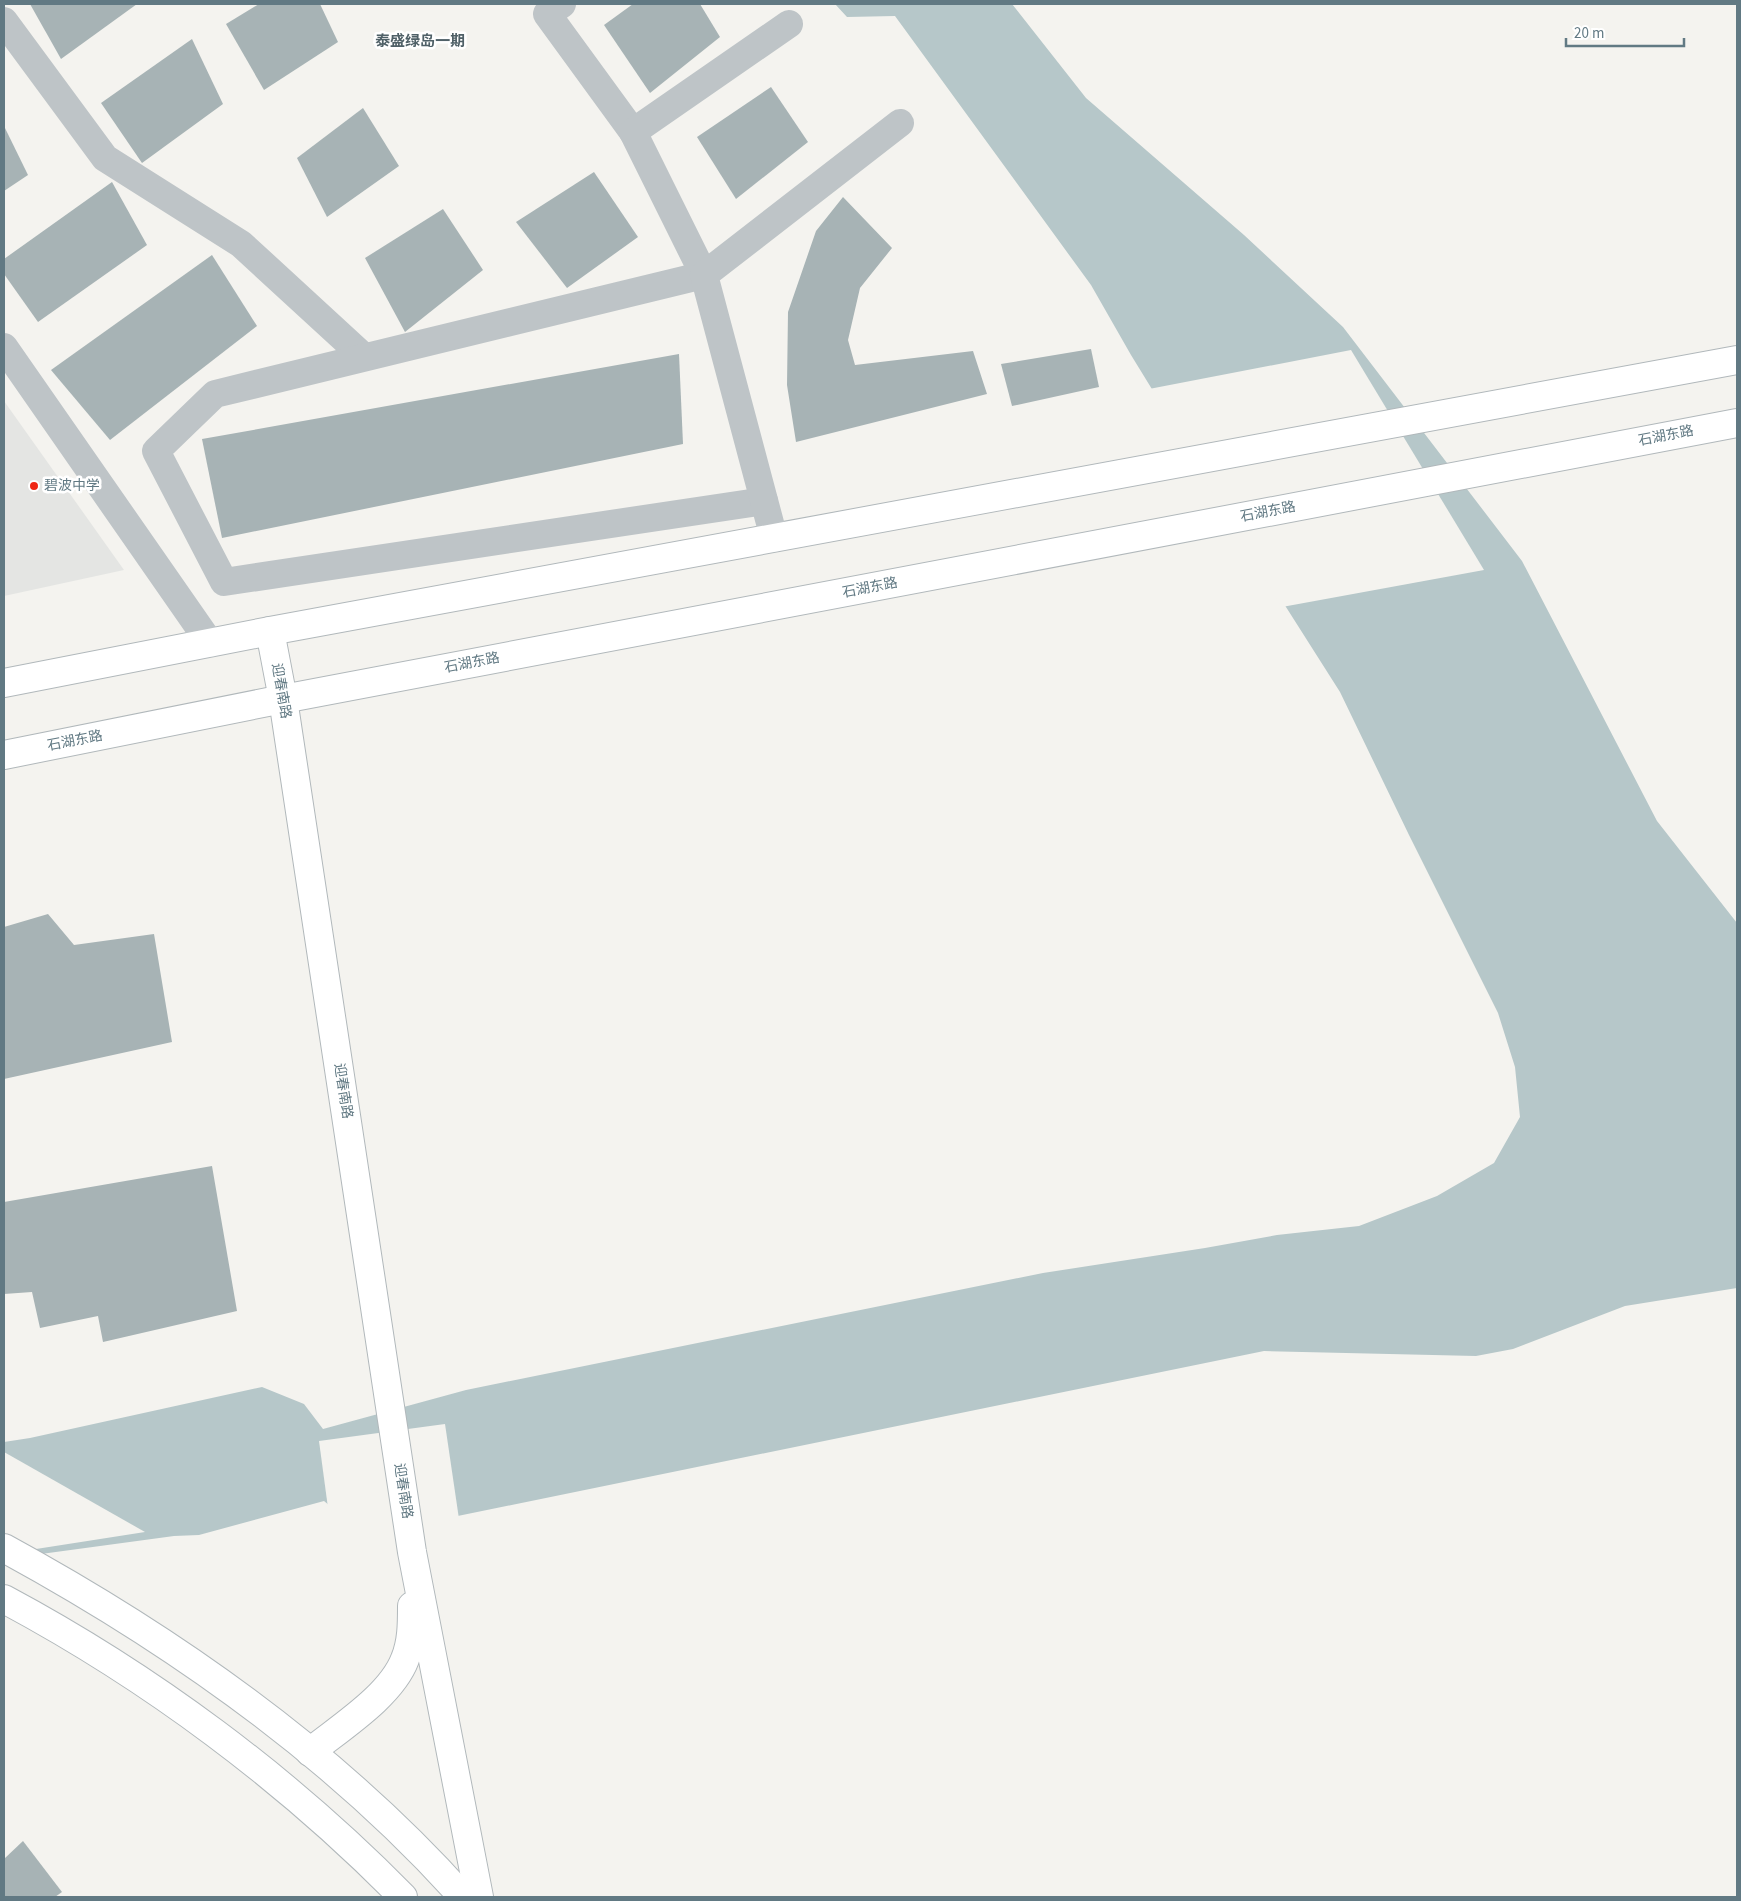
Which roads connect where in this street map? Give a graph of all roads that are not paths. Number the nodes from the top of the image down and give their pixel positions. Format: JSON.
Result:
{"nodes":[{"id":1,"x":550,"y":7,"type":"edge"},
{"id":2,"x":4,"y":22,"type":"edge"},
{"id":3,"x":789,"y":24,"type":"dead end"},
{"id":4,"x":900,"y":123,"type":"dead end"},
{"id":5,"x":633,"y":132,"type":"junction"},
{"id":6,"x":704,"y":274,"type":"junction"},
{"id":7,"x":4,"y":346,"type":"edge"},
{"id":8,"x":364,"y":357,"type":"junction"},
{"id":9,"x":1737,"y":360,"type":"edge"},
{"id":10,"x":1737,"y":423,"type":"edge"},
{"id":11,"x":764,"y":501,"type":"junction"},
{"id":12,"x":774,"y":538,"type":"junction"},
{"id":13,"x":270,"y":631,"type":"junction"},
{"id":14,"x":210,"y":643,"type":"junction"},
{"id":15,"x":4,"y":683,"type":"edge"},
{"id":16,"x":284,"y":699,"type":"junction"},
{"id":17,"x":4,"y":755,"type":"edge"},
{"id":18,"x":4,"y":1548,"type":"edge"},
{"id":19,"x":412,"y":1552,"type":"junction"},
{"id":20,"x":4,"y":1599,"type":"edge"},
{"id":21,"x":310,"y":1752,"type":"junction"},
{"id":22,"x":403,"y":1897,"type":"edge"},
{"id":23,"x":463,"y":1897,"type":"edge"},
{"id":24,"x":479,"y":1897,"type":"edge"}],
"edges":[{"from":1,"to":5,"type":"street"},
{"from":2,"to":8,"type":"street"},
{"from":3,"to":5,"type":"street"},
{"from":4,"to":6,"type":"street"},
{"from":5,"to":6,"type":"street"},
{"from":6,"to":8,"type":"street"},
{"from":6,"to":11,"type":"street"},
{"from":7,"to":14,"type":"street"},
{"from":8,"to":11,"type":"street"},
{"from":9,"to":12,"type":"main road"},
{"from":10,"to":16,"type":"main road","name":"石湖东路"},
{"from":11,"to":12,"type":"street"},
{"from":12,"to":13,"type":"main road"},
{"from":13,"to":14,"type":"main road"},
{"from":13,"to":16,"type":"main road","name":"迎春南路"},
{"from":14,"to":15,"type":"main road"},
{"from":16,"to":17,"type":"main road","name":"石湖东路"},
{"from":16,"to":19,"type":"main road","name":"迎春南路"},
{"from":18,"to":21,"type":"main road"},
{"from":19,"to":21,"type":"main road"},
{"from":19,"to":24,"type":"main road"},
{"from":20,"to":22,"type":"main road"},
{"from":21,"to":23,"type":"main road"}]}
